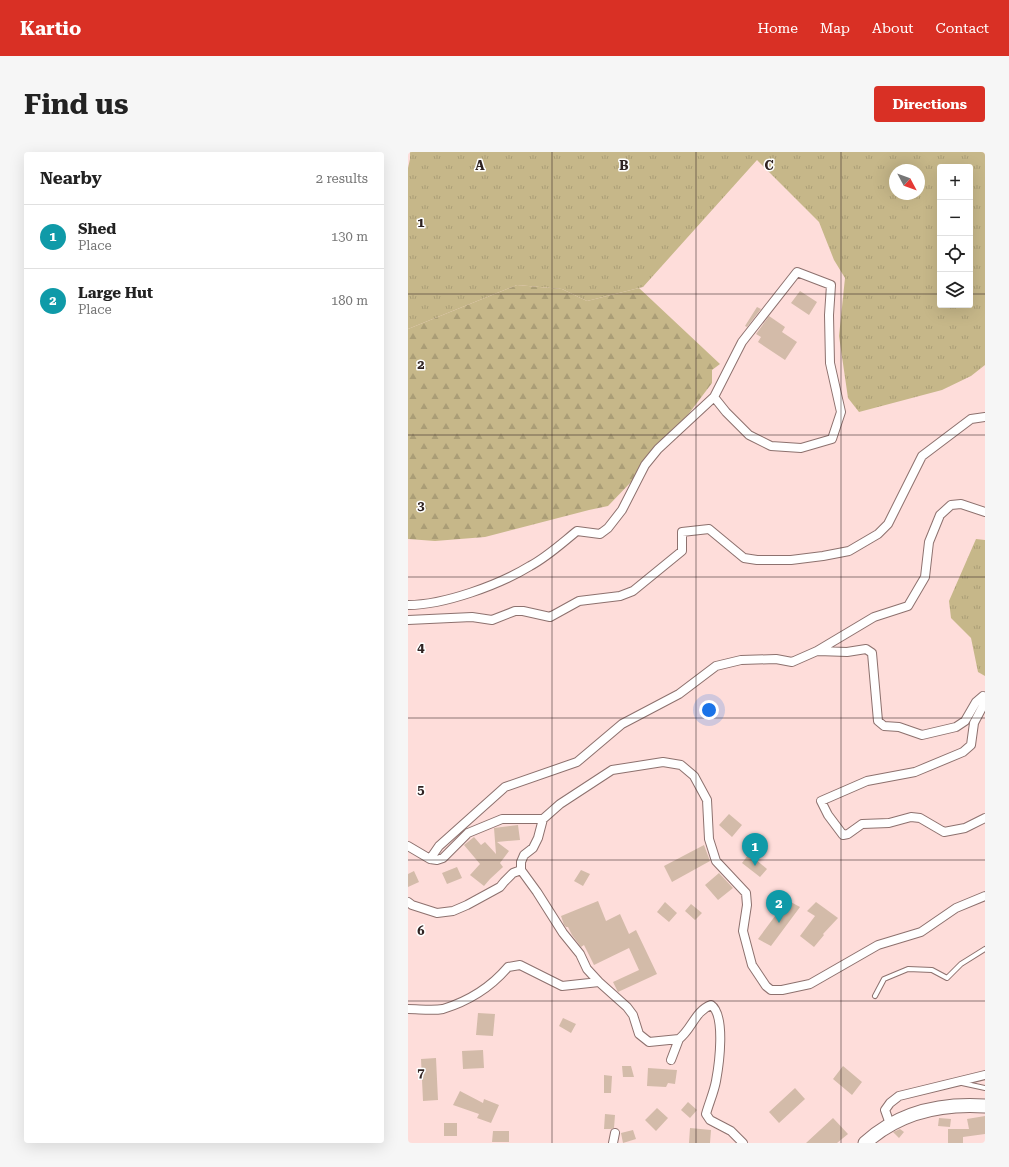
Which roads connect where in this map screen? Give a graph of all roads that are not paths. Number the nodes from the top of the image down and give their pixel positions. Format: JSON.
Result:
{"nodes":[{"id":1,"x":714,"y":397,"type":"junction"},
{"id":2,"x":985,"y":417,"type":"edge"},
{"id":3,"x":985,"y":512,"type":"edge"},
{"id":4,"x":408,"y":605,"type":"edge"},
{"id":5,"x":408,"y":620,"type":"edge"},
{"id":6,"x":817,"y":650,"type":"junction"},
{"id":7,"x":985,"y":818,"type":"edge"},
{"id":8,"x":544,"y":819,"type":"junction"},
{"id":9,"x":408,"y":846,"type":"edge"},
{"id":10,"x":430,"y":859,"type":"junction"},
{"id":11,"x":521,"y":870,"type":"junction"},
{"id":12,"x":985,"y":896,"type":"edge"},
{"id":13,"x":408,"y":902,"type":"edge"},
{"id":14,"x":985,"y":949,"type":"edge"},
{"id":15,"x":599,"y":982,"type":"junction"},
{"id":16,"x":875,"y":996,"type":"dead end"},
{"id":17,"x":408,"y":1009,"type":"edge"},
{"id":18,"x":680,"y":1039,"type":"junction"},
{"id":19,"x":671,"y":1060,"type":"dead end"},
{"id":20,"x":985,"y":1075,"type":"edge"},
{"id":21,"x":959,"y":1082,"type":"junction"},
{"id":22,"x":985,"y":1088,"type":"edge"},
{"id":23,"x":985,"y":1106,"type":"edge"},
{"id":24,"x":890,"y":1124,"type":"junction"},
{"id":25,"x":615,"y":1133,"type":"dead end"},
{"id":26,"x":613,"y":1143,"type":"edge"},
{"id":27,"x":743,"y":1143,"type":"edge"},
{"id":28,"x":865,"y":1143,"type":"edge"}],
"edges":[{"from":1,"to":1,"type":"street"},
{"from":1,"to":4,"type":"street"},
{"from":2,"to":5,"type":"street"},
{"from":3,"to":6,"type":"street"},
{"from":6,"to":7,"type":"street"},
{"from":6,"to":10,"type":"street"},
{"from":8,"to":10,"type":"street"},
{"from":8,"to":11,"type":"street"},
{"from":8,"to":12,"type":"street"},
{"from":9,"to":10,"type":"street"},
{"from":11,"to":13,"type":"street"},
{"from":11,"to":15,"type":"street"},
{"from":14,"to":16,"type":"lane"},
{"from":15,"to":17,"type":"street"},
{"from":15,"to":18,"type":"street"},
{"from":18,"to":19,"type":"street"},
{"from":18,"to":27,"type":"street"},
{"from":20,"to":21,"type":"street"},
{"from":21,"to":22,"type":"lane"},
{"from":21,"to":24,"type":"street"},
{"from":23,"to":24,"type":"highway"},
{"from":24,"to":28,"type":"highway"},
{"from":25,"to":26,"type":"street"}]}
